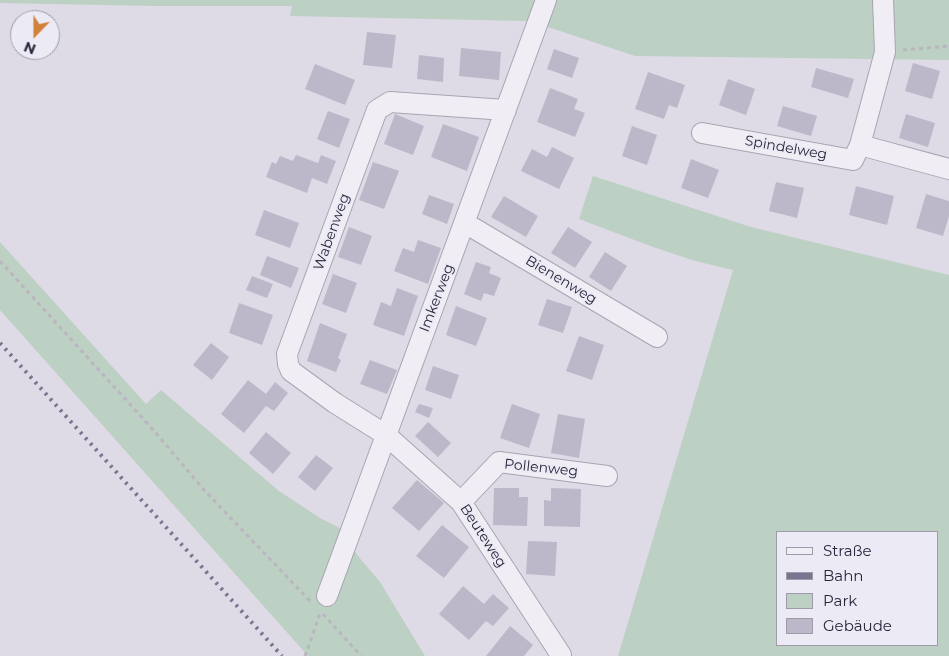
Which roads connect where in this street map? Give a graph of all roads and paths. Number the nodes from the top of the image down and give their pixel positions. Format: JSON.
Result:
{"nodes":[{"id":1,"x":546,"y":0,"type":"edge"},
{"id":2,"x":883,"y":0,"type":"edge"},
{"id":3,"x":949,"y":46,"type":"edge"},
{"id":4,"x":884,"y":52,"type":"junction"},
{"id":5,"x":506,"y":110,"type":"junction"},
{"id":6,"x":702,"y":133,"type":"dead end"},
{"id":7,"x":860,"y":145,"type":"junction"},
{"id":8,"x":949,"y":169,"type":"edge"},
{"id":9,"x":465,"y":223,"type":"junction"},
{"id":10,"x":0,"y":261,"type":"edge"},
{"id":11,"x":657,"y":338,"type":"dead end"},
{"id":12,"x":386,"y":435,"type":"junction"},
{"id":13,"x":607,"y":476,"type":"dead end"},
{"id":14,"x":461,"y":502,"type":"junction"},
{"id":15,"x":324,"y":604,"type":"junction"},
{"id":16,"x":561,"y":655,"type":"edge"},
{"id":17,"x":305,"y":656,"type":"edge"},
{"id":18,"x":361,"y":656,"type":"edge"}],
"edges":[{"from":1,"to":5,"type":"street","name":"Imkerweg"},
{"from":2,"to":4,"type":"street"},
{"from":3,"to":4,"type":"path"},
{"from":4,"to":7,"type":"street"},
{"from":5,"to":9,"type":"street","name":"Imkerweg"},
{"from":5,"to":12,"type":"street","name":"Wabenweg"},
{"from":6,"to":7,"type":"street","name":"Spindelweg"},
{"from":7,"to":8,"type":"street"},
{"from":9,"to":11,"type":"street","name":"Bienenweg"},
{"from":9,"to":12,"type":"street","name":"Imkerweg"},
{"from":10,"to":15,"type":"path"},
{"from":12,"to":14,"type":"street","name":"Beuteweg"},
{"from":12,"to":15,"type":"street","name":"Imkerweg"},
{"from":13,"to":14,"type":"street","name":"Pollenweg"},
{"from":14,"to":16,"type":"street","name":"Beuteweg"},
{"from":15,"to":17,"type":"path"},
{"from":15,"to":18,"type":"path"}]}
